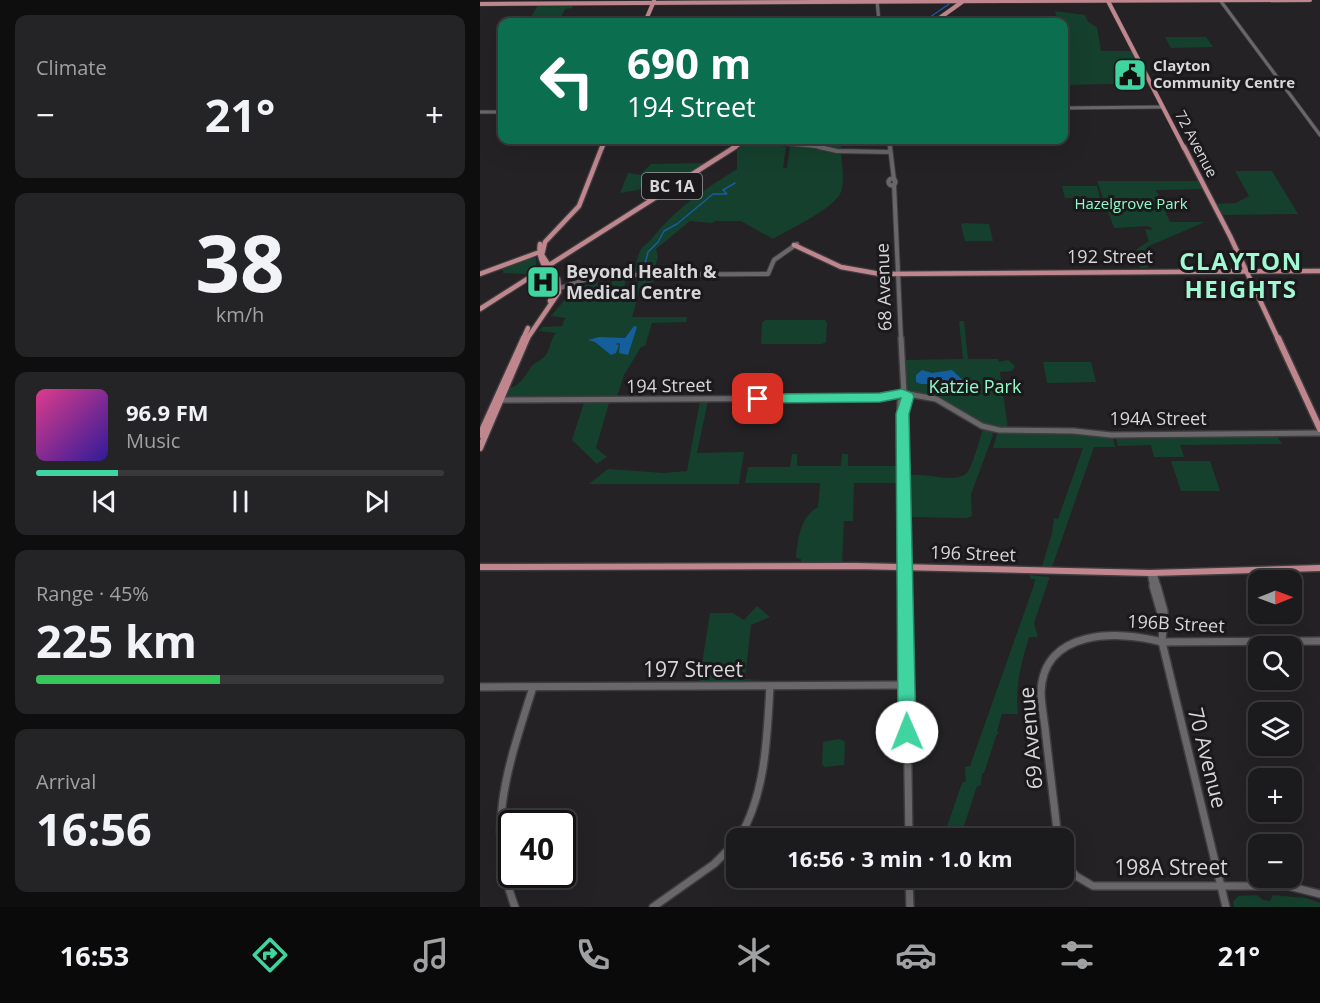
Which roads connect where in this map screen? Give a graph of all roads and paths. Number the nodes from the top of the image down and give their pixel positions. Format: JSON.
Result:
{"nodes":[{"id":1,"x":1108,"y":0,"type":"edge"},
{"id":2,"x":1220,"y":0,"type":"edge"},
{"id":3,"x":1311,"y":0,"type":"edge"},
{"id":4,"x":877,"y":1,"type":"edge"},
{"id":5,"x":965,"y":1,"type":"edge"},
{"id":6,"x":655,"y":2,"type":"edge"},
{"id":7,"x":914,"y":2,"type":"edge"},
{"id":8,"x":996,"y":2,"type":"junction"},
{"id":9,"x":480,"y":4,"type":"edge"},
{"id":10,"x":944,"y":16,"type":"junction"},
{"id":11,"x":649,"y":18,"type":"edge"},
{"id":12,"x":879,"y":18,"type":"edge"},
{"id":13,"x":940,"y":18,"type":"edge"},
{"id":14,"x":1163,"y":107,"type":"junction"},
{"id":15,"x":1068,"y":108,"type":"edge"},
{"id":16,"x":480,"y":112,"type":"edge"},
{"id":17,"x":498,"y":112,"type":"edge"},
{"id":18,"x":1320,"y":135,"type":"edge"},
{"id":19,"x":602,"y":144,"type":"edge"},
{"id":20,"x":602,"y":144,"type":"edge"},
{"id":21,"x":740,"y":144,"type":"edge"},
{"id":22,"x":776,"y":144,"type":"edge"},
{"id":23,"x":889,"y":144,"type":"edge"},
{"id":24,"x":781,"y":145,"type":"joint"},
{"id":25,"x":890,"y":152,"type":"junction"},
{"id":26,"x":576,"y":206,"type":"junction"},
{"id":27,"x":570,"y":218,"type":"junction"},
{"id":28,"x":610,"y":225,"type":"junction"},
{"id":29,"x":795,"y":244,"type":"joint"},
{"id":30,"x":537,"y":253,"type":"junction"},
{"id":31,"x":557,"y":259,"type":"junction"},
{"id":32,"x":542,"y":260,"type":"junction"},
{"id":33,"x":547,"y":267,"type":"junction"},
{"id":34,"x":1248,"y":270,"type":"junction"},
{"id":35,"x":1320,"y":270,"type":"edge"},
{"id":36,"x":998,"y":272,"type":"junction"},
{"id":37,"x":534,"y":273,"type":"junction"},
{"id":38,"x":900,"y":273,"type":"junction"},
{"id":39,"x":480,"y":274,"type":"edge"},
{"id":40,"x":560,"y":288,"type":"junction"},
{"id":41,"x":547,"y":305,"type":"junction"},
{"id":42,"x":480,"y":310,"type":"edge"},
{"id":43,"x":545,"y":313,"type":"junction"},
{"id":44,"x":531,"y":327,"type":"junction"},
{"id":45,"x":1281,"y":341,"type":"junction"},
{"id":46,"x":902,"y":382,"type":"joint"},
{"id":47,"x":902,"y":398,"type":"junction"},
{"id":48,"x":498,"y":400,"type":"junction"},
{"id":49,"x":1320,"y":420,"type":"edge"},
{"id":50,"x":996,"y":430,"type":"joint"},
{"id":51,"x":1320,"y":431,"type":"edge"},
{"id":52,"x":480,"y":435,"type":"edge"},
{"id":53,"x":480,"y":448,"type":"edge"},
{"id":54,"x":480,"y":567,"type":"edge"},
{"id":55,"x":904,"y":568,"type":"junction"},
{"id":56,"x":1320,"y":568,"type":"edge"},
{"id":57,"x":1152,"y":573,"type":"junction"},
{"id":58,"x":1162,"y":617,"type":"joint"},
{"id":59,"x":1320,"y":641,"type":"edge"},
{"id":60,"x":1162,"y":642,"type":"junction"},
{"id":61,"x":1067,"y":644,"type":"joint"},
{"id":62,"x":907,"y":685,"type":"junction"},
{"id":63,"x":770,"y":686,"type":"junction"},
{"id":64,"x":480,"y":687,"type":"edge"},
{"id":65,"x":533,"y":687,"type":"junction"},
{"id":66,"x":746,"y":828,"type":"edge"},
{"id":67,"x":909,"y":828,"type":"edge"},
{"id":68,"x":1057,"y":828,"type":"edge"},
{"id":69,"x":726,"y":852,"type":"edge"},
{"id":70,"x":1074,"y":874,"type":"edge"},
{"id":71,"x":1221,"y":886,"type":"junction"},
{"id":72,"x":909,"y":888,"type":"edge"},
{"id":73,"x":1320,"y":894,"type":"edge"},
{"id":74,"x":515,"y":907,"type":"edge"},
{"id":75,"x":653,"y":907,"type":"edge"},
{"id":76,"x":910,"y":907,"type":"edge"},
{"id":77,"x":1226,"y":907,"type":"edge"}],
"edges":[{"from":1,"to":2,"type":"main road"},
{"from":1,"to":8,"type":"main road"},
{"from":1,"to":14,"type":"main road","name":"72 Avenue"},
{"from":2,"to":3,"type":"main road"},
{"from":2,"to":18,"type":"street"},
{"from":4,"to":6,"type":"main road"},
{"from":4,"to":7,"type":"main road"},
{"from":4,"to":12,"type":"street"},
{"from":5,"to":7,"type":"main road"},
{"from":5,"to":7,"type":"main road"},
{"from":5,"to":8,"type":"main road"},
{"from":5,"to":8,"type":"main road"},
{"from":5,"to":10,"type":"main road"},
{"from":5,"to":10,"type":"main road"},
{"from":6,"to":9,"type":"main road"},
{"from":6,"to":11,"type":"main road"},
{"from":10,"to":13,"type":"main road"},
{"from":14,"to":15,"type":"street"},
{"from":14,"to":34,"type":"main road","name":"72 Avenue"},
{"from":16,"to":17,"type":"street"},
{"from":19,"to":26,"type":"main road"},
{"from":20,"to":27,"type":"main road"},
{"from":21,"to":28,"type":"main road","number":"BC 1A"},
{"from":22,"to":24,"type":"street"},
{"from":23,"to":25,"type":"street","name":"68 Avenue"},
{"from":24,"to":25,"type":"street"},
{"from":25,"to":38,"type":"street","name":"68 Avenue"},
{"from":26,"to":27,"type":"main road"},
{"from":26,"to":30,"type":"main road"},
{"from":27,"to":32,"type":"main road"},
{"from":28,"to":31,"type":"main road","number":"BC 1A"},
{"from":28,"to":33,"type":"main road","number":"BC 1A"},
{"from":29,"to":38,"type":"main road"},
{"from":29,"to":40,"type":"street"},
{"from":30,"to":32,"type":"main road"},
{"from":30,"to":39,"type":"main road"},
{"from":31,"to":32,"type":"main road"},
{"from":31,"to":33,"type":"main road","number":"BC 1A"},
{"from":32,"to":33,"type":"main road"},
{"from":32,"to":37,"type":"main road"},
{"from":33,"to":37,"type":"main road","number":"BC 1A"},
{"from":33,"to":40,"type":"main road"},
{"from":33,"to":41,"type":"main road"},
{"from":33,"to":42,"type":"main road","number":"BC 1A"},
{"from":34,"to":35,"type":"main road","name":"192 Street"},
{"from":34,"to":36,"type":"main road","name":"192 Street"},
{"from":34,"to":36,"type":"main road","name":"192 Street"},
{"from":34,"to":45,"type":"main road","name":"72 Avenue"},
{"from":34,"to":45,"type":"main road","name":"72 Avenue"},
{"from":36,"to":38,"type":"main road","name":"192 Street"},
{"from":36,"to":38,"type":"main road","name":"192 Street"},
{"from":37,"to":42,"type":"main road","number":"BC 1A"},
{"from":38,"to":46,"type":"street","name":"68 Avenue"},
{"from":40,"to":43,"type":"main road"},
{"from":41,"to":43,"type":"main road"},
{"from":41,"to":44,"type":"main road"},
{"from":43,"to":44,"type":"main road"},
{"from":44,"to":48,"type":"main road"},
{"from":45,"to":49,"type":"main road","name":"72 Avenue"},
{"from":45,"to":51,"type":"main road","name":"72 Avenue"},
{"from":46,"to":47,"type":"street","name":"68 Avenue"},
{"from":47,"to":48,"type":"street","name":"194 Street"},
{"from":47,"to":50,"type":"street","name":"194 Street"},
{"from":47,"to":55,"type":"street","name":"68 Avenue"},
{"from":48,"to":52,"type":"main road"},
{"from":48,"to":53,"type":"main road"},
{"from":50,"to":51,"type":"street","name":"194A Street"},
{"from":54,"to":55,"type":"main road","name":"196 Street"},
{"from":55,"to":57,"type":"main road","name":"196 Street"},
{"from":55,"to":62,"type":"street","name":"68 Avenue"},
{"from":56,"to":57,"type":"main road","name":"196 Street"},
{"from":57,"to":58,"type":"street","name":"70 Avenue"},
{"from":58,"to":60,"type":"street","name":"70 Avenue"},
{"from":59,"to":60,"type":"street","name":"196B Street"},
{"from":60,"to":61,"type":"street","name":"196B Street"},
{"from":60,"to":71,"type":"street","name":"70 Avenue"},
{"from":61,"to":68,"type":"street","name":"69 Avenue"},
{"from":62,"to":63,"type":"street","name":"197 Street"},
{"from":62,"to":67,"type":"street","name":"68 Avenue"},
{"from":63,"to":65,"type":"street","name":"197 Street"},
{"from":63,"to":66,"type":"street"},
{"from":64,"to":65,"type":"street","name":"197 Street"},
{"from":65,"to":74,"type":"street"},
{"from":69,"to":75,"type":"street"},
{"from":70,"to":71,"type":"street","name":"198A Street"},
{"from":71,"to":73,"type":"street","name":"198A Street"},
{"from":71,"to":77,"type":"street","name":"70 Avenue"},
{"from":72,"to":76,"type":"street"}]}
